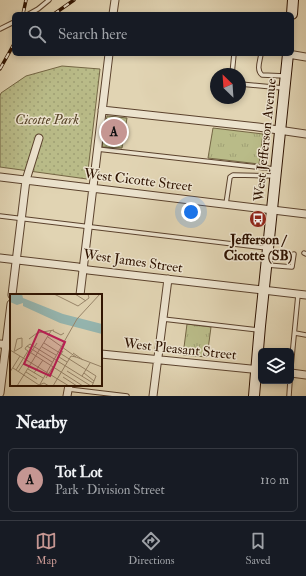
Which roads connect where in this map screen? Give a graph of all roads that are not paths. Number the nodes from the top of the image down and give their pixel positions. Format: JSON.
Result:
{"nodes":[{"id":1,"x":49,"y":0,"type":"edge"},
{"id":2,"x":114,"y":0,"type":"edge"},
{"id":3,"x":293,"y":0,"type":"edge"},
{"id":4,"x":33,"y":12,"type":"edge"},
{"id":5,"x":113,"y":12,"type":"edge"},
{"id":6,"x":292,"y":12,"type":"edge"},
{"id":7,"x":12,"y":23,"type":"edge"},
{"id":8,"x":0,"y":29,"type":"edge"},
{"id":9,"x":294,"y":55,"type":"edge"},
{"id":10,"x":108,"y":56,"type":"edge"},
{"id":11,"x":234,"y":56,"type":"edge"},
{"id":12,"x":261,"y":56,"type":"edge"},
{"id":13,"x":288,"y":56,"type":"edge"},
{"id":14,"x":306,"y":57,"type":"edge"},
{"id":15,"x":233,"y":68,"type":"edge"},
{"id":16,"x":286,"y":76,"type":"junction"},
{"id":17,"x":246,"y":85,"type":"edge"},
{"id":18,"x":285,"y":88,"type":"junction"},
{"id":19,"x":102,"y":110,"type":"junction"},
{"id":20,"x":281,"y":130,"type":"junction"},
{"id":21,"x":306,"y":134,"type":"edge"},
{"id":22,"x":39,"y":138,"type":"dead end"},
{"id":23,"x":97,"y":149,"type":"junction"},
{"id":24,"x":276,"y":172,"type":"junction"},
{"id":25,"x":0,"y":177,"type":"edge"},
{"id":26,"x":26,"y":180,"type":"junction"},
{"id":27,"x":93,"y":188,"type":"junction"},
{"id":28,"x":226,"y":204,"type":"junction"},
{"id":29,"x":272,"y":210,"type":"junction"},
{"id":30,"x":306,"y":214,"type":"edge"},
{"id":31,"x":0,"y":216,"type":"edge"},
{"id":32,"x":22,"y":219,"type":"junction"},
{"id":33,"x":88,"y":227,"type":"junction"},
{"id":34,"x":268,"y":248,"type":"junction"},
{"id":35,"x":294,"y":254,"type":"dead end"},
{"id":36,"x":0,"y":258,"type":"edge"},
{"id":37,"x":16,"y":260,"type":"junction"},
{"id":38,"x":266,"y":265,"type":"junction"},
{"id":39,"x":83,"y":268,"type":"junction"},
{"id":40,"x":168,"y":279,"type":"junction"},
{"id":41,"x":264,"y":290,"type":"junction"},
{"id":42,"x":12,"y":294,"type":"edge"},
{"id":43,"x":80,"y":294,"type":"edge"},
{"id":44,"x":298,"y":294,"type":"junction"},
{"id":45,"x":306,"y":295,"type":"edge"},
{"id":46,"x":10,"y":312,"type":"edge"},
{"id":47,"x":163,"y":319,"type":"junction"},
{"id":48,"x":260,"y":330,"type":"junction"},
{"id":49,"x":295,"y":333,"type":"junction"},
{"id":50,"x":306,"y":335,"type":"edge"},
{"id":51,"x":6,"y":345,"type":"edge"},
{"id":52,"x":259,"y":348,"type":"edge"},
{"id":53,"x":293,"y":348,"type":"edge"},
{"id":54,"x":102,"y":354,"type":"edge"},
{"id":55,"x":158,"y":360,"type":"junction"},
{"id":56,"x":258,"y":370,"type":"edge"},
{"id":57,"x":294,"y":373,"type":"edge"},
{"id":58,"x":306,"y":375,"type":"edge"},
{"id":59,"x":290,"y":384,"type":"edge"},
{"id":60,"x":68,"y":390,"type":"edge"},
{"id":61,"x":0,"y":393,"type":"edge"},
{"id":62,"x":127,"y":396,"type":"edge"},
{"id":63,"x":153,"y":396,"type":"edge"},
{"id":64,"x":254,"y":396,"type":"edge"},
{"id":65,"x":289,"y":396,"type":"edge"}],
"edges":[{"from":1,"to":4,"type":"lane"},
{"from":2,"to":5,"type":"street"},
{"from":3,"to":6,"type":"main road"},
{"from":7,"to":8,"type":"lane"},
{"from":9,"to":14,"type":"street"},
{"from":10,"to":19,"type":"street"},
{"from":11,"to":15,"type":"lane"},
{"from":12,"to":16,"type":"lane"},
{"from":13,"to":16,"type":"main road","name":"West Jefferson Avenue"},
{"from":16,"to":18,"type":"main road","name":"West Jefferson Avenue"},
{"from":17,"to":18,"type":"lane"},
{"from":18,"to":20,"type":"main road","name":"West Jefferson Avenue"},
{"from":19,"to":20,"type":"street"},
{"from":19,"to":23,"type":"street"},
{"from":20,"to":21,"type":"street"},
{"from":20,"to":24,"type":"main road","name":"West Jefferson Avenue"},
{"from":22,"to":26,"type":"street"},
{"from":23,"to":24,"type":"lane"},
{"from":23,"to":27,"type":"street"},
{"from":24,"to":28,"type":"lane"},
{"from":24,"to":29,"type":"main road","name":"West Jefferson Avenue"},
{"from":25,"to":26,"type":"street","name":"West Cicotte Street"},
{"from":26,"to":27,"type":"street","name":"West Cicotte Street"},
{"from":26,"to":32,"type":"street"},
{"from":27,"to":28,"type":"street","name":"West Cicotte Street"},
{"from":27,"to":33,"type":"street"},
{"from":28,"to":29,"type":"street","name":"West Cicotte Street"},
{"from":29,"to":30,"type":"street","name":"West Cicotte Street"},
{"from":29,"to":34,"type":"main road","name":"West Jefferson Avenue"},
{"from":31,"to":32,"type":"lane"},
{"from":32,"to":33,"type":"lane"},
{"from":32,"to":37,"type":"street"},
{"from":33,"to":34,"type":"lane"},
{"from":33,"to":39,"type":"street"},
{"from":34,"to":38,"type":"main road","name":"West Jefferson Avenue"},
{"from":35,"to":38,"type":"lane"},
{"from":36,"to":37,"type":"street","name":"West James Street"},
{"from":37,"to":39,"type":"street","name":"West James Street"},
{"from":37,"to":42,"type":"street"},
{"from":38,"to":41,"type":"main road","name":"West Jefferson Avenue"},
{"from":39,"to":40,"type":"street","name":"West James Street"},
{"from":39,"to":43,"type":"street"},
{"from":40,"to":41,"type":"street","name":"West James Street"},
{"from":40,"to":47,"type":"street"},
{"from":41,"to":44,"type":"street","name":"West James Street"},
{"from":41,"to":48,"type":"main road","name":"West Jefferson Avenue"},
{"from":44,"to":45,"type":"street","name":"West James Street"},
{"from":44,"to":49,"type":"lane"},
{"from":46,"to":51,"type":"street"},
{"from":47,"to":48,"type":"lane"},
{"from":47,"to":55,"type":"street"},
{"from":48,"to":52,"type":"main road","name":"West Jefferson Avenue"},
{"from":49,"to":50,"type":"lane"},
{"from":49,"to":53,"type":"lane"},
{"from":51,"to":61,"type":"street"},
{"from":54,"to":55,"type":"street","name":"West Pleasant Street"},
{"from":55,"to":56,"type":"street","name":"West Pleasant Street"},
{"from":55,"to":63,"type":"street"},
{"from":56,"to":64,"type":"main road","name":"West Jefferson Avenue"},
{"from":57,"to":58,"type":"street"},
{"from":59,"to":65,"type":"lane"},
{"from":60,"to":62,"type":"lane"}]}
